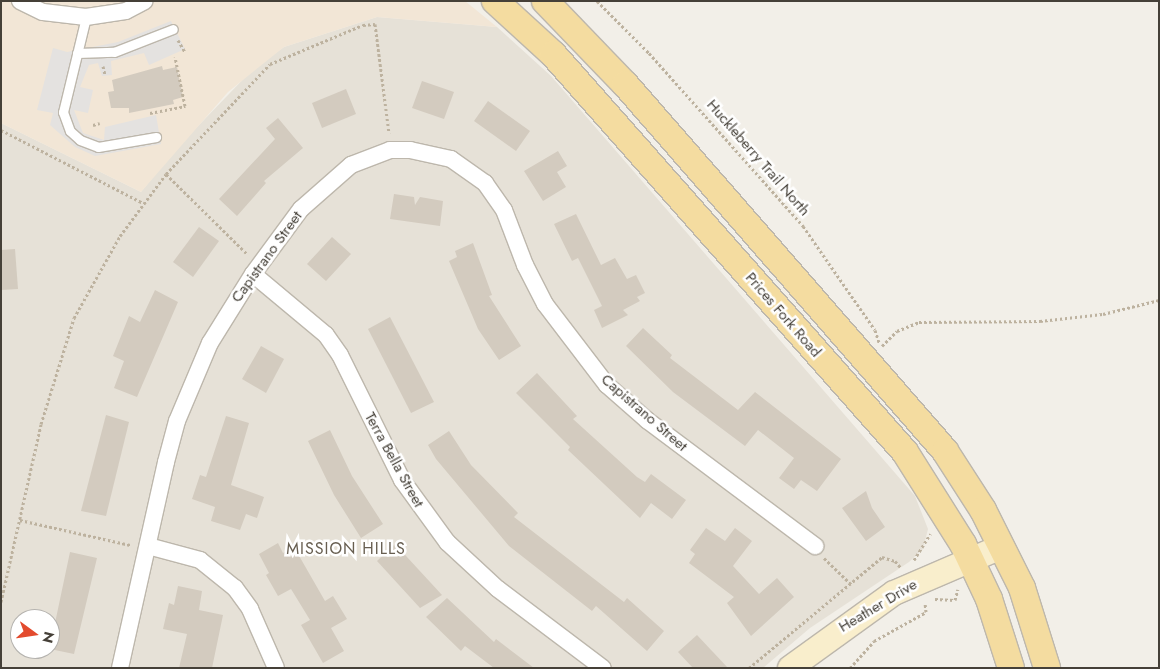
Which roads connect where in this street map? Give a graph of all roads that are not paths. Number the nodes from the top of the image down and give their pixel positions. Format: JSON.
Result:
{"nodes":[{"id":1,"x":20,"y":1,"type":"edge"},
{"id":2,"x":145,"y":1,"type":"edge"},
{"id":3,"x":495,"y":1,"type":"edge"},
{"id":4,"x":545,"y":1,"type":"edge"},
{"id":5,"x":86,"y":17,"type":"junction"},
{"id":6,"x":173,"y":29,"type":"dead end"},
{"id":7,"x":78,"y":53,"type":"junction"},
{"id":8,"x":156,"y":137,"type":"dead end"},
{"id":9,"x":253,"y":274,"type":"junction"},
{"id":10,"x":148,"y":546,"type":"junction"},
{"id":11,"x":814,"y":546,"type":"dead end"},
{"id":12,"x":1001,"y":547,"type":"junction"},
{"id":13,"x":971,"y":560,"type":"junction"},
{"id":14,"x":120,"y":668,"type":"edge"},
{"id":15,"x":276,"y":668,"type":"edge"},
{"id":16,"x":603,"y":668,"type":"edge"},
{"id":17,"x":790,"y":668,"type":"edge"},
{"id":18,"x":1011,"y":668,"type":"edge"},
{"id":19,"x":1047,"y":668,"type":"edge"}],
"edges":[{"from":1,"to":5,"type":"street"},
{"from":2,"to":5,"type":"street"},
{"from":3,"to":13,"type":"main road","name":"Prices Fork Road"},
{"from":4,"to":12,"type":"main road"},
{"from":5,"to":7,"type":"lane"},
{"from":6,"to":7,"type":"lane"},
{"from":7,"to":8,"type":"lane"},
{"from":9,"to":10,"type":"street","name":"Capistrano Street"},
{"from":9,"to":11,"type":"street","name":"Capistrano Street"},
{"from":9,"to":16,"type":"street","name":"Terra Bella Street"},
{"from":10,"to":14,"type":"street","name":"Capistrano Street"},
{"from":10,"to":15,"type":"street"},
{"from":12,"to":13,"type":"street","name":"Heather Drive"},
{"from":12,"to":19,"type":"main road"},
{"from":13,"to":17,"type":"street","name":"Heather Drive"},
{"from":13,"to":18,"type":"main road","name":"Prices Fork Road"}]}
